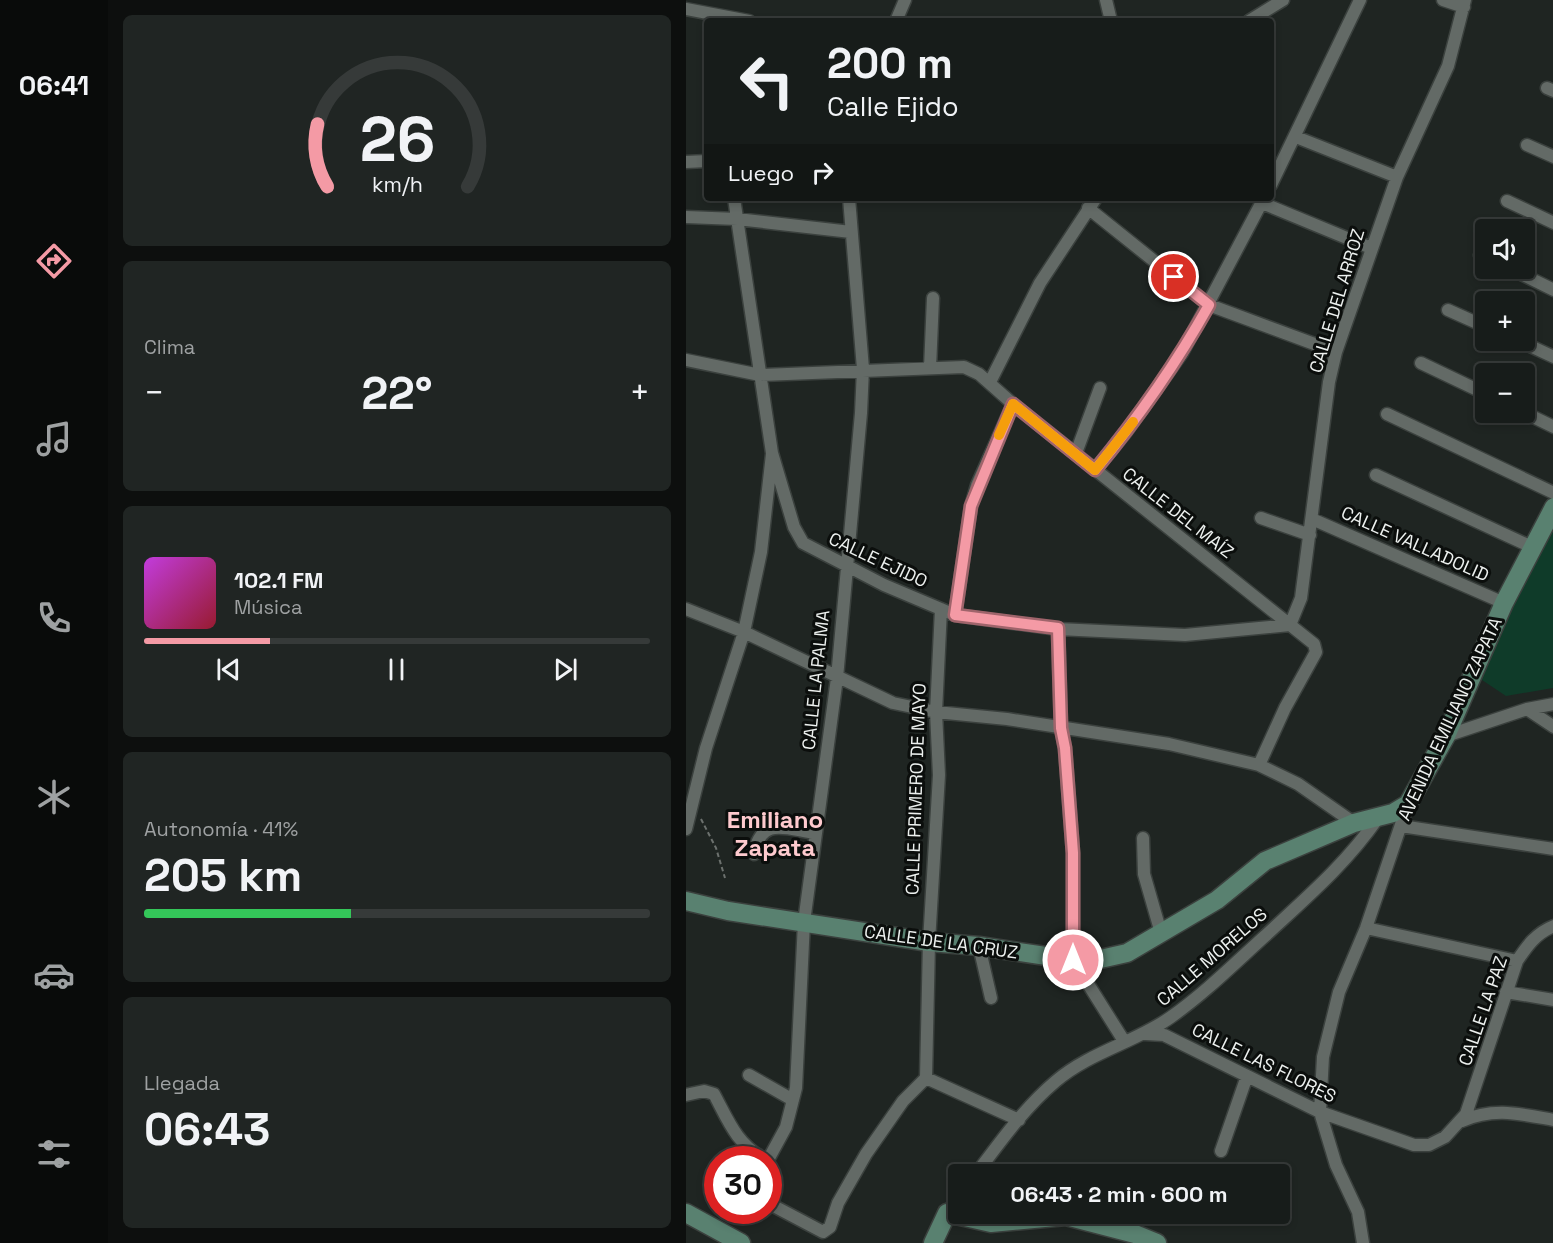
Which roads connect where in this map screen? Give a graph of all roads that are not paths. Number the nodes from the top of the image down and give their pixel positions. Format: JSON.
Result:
{"nodes":[{"id":1,"x":905,"y":0,"type":"edge"},
{"id":2,"x":1106,"y":0,"type":"edge"},
{"id":3,"x":1283,"y":0,"type":"edge"},
{"id":4,"x":1360,"y":0,"type":"edge"},
{"id":5,"x":1443,"y":0,"type":"edge"},
{"id":6,"x":1464,"y":3,"type":"edge"},
{"id":7,"x":686,"y":9,"type":"edge"},
{"id":8,"x":714,"y":18,"type":"edge"},
{"id":9,"x":897,"y":18,"type":"edge"},
{"id":10,"x":1109,"y":18,"type":"edge"},
{"id":11,"x":1254,"y":18,"type":"edge"},
{"id":12,"x":1296,"y":137,"type":"junction"},
{"id":13,"x":1527,"y":145,"type":"dead end"},
{"id":14,"x":1553,"y":157,"type":"edge"},
{"id":15,"x":704,"y":161,"type":"edge"},
{"id":16,"x":686,"y":162,"type":"edge"},
{"id":17,"x":1397,"y":177,"type":"junction"},
{"id":18,"x":1274,"y":179,"type":"edge"},
{"id":19,"x":734,"y":201,"type":"edge"},
{"id":20,"x":849,"y":201,"type":"edge"},
{"id":21,"x":1262,"y":201,"type":"edge"},
{"id":22,"x":1265,"y":201,"type":"edge"},
{"id":23,"x":1507,"y":201,"type":"dead end"},
{"id":24,"x":1092,"y":203,"type":"edge"},
{"id":25,"x":686,"y":217,"type":"edge"},
{"id":26,"x":737,"y":219,"type":"junction"},
{"id":27,"x":1553,"y":223,"type":"edge"},
{"id":28,"x":851,"y":232,"type":"junction"},
{"id":29,"x":1371,"y":248,"type":"junction"},
{"id":30,"x":1531,"y":279,"type":"edge"},
{"id":31,"x":1553,"y":290,"type":"edge"},
{"id":32,"x":933,"y":298,"type":"dead end"},
{"id":33,"x":1209,"y":305,"type":"junction"},
{"id":34,"x":1448,"y":310,"type":"dead end"},
{"id":35,"x":1475,"y":322,"type":"edge"},
{"id":36,"x":1535,"y":348,"type":"edge"},
{"id":37,"x":1336,"y":352,"type":"junction"},
{"id":38,"x":1553,"y":357,"type":"edge"},
{"id":39,"x":686,"y":360,"type":"edge"},
{"id":40,"x":1421,"y":363,"type":"dead end"},
{"id":41,"x":930,"y":368,"type":"junction"},
{"id":42,"x":863,"y":369,"type":"junction"},
{"id":43,"x":760,"y":375,"type":"junction"},
{"id":44,"x":990,"y":382,"type":"junction"},
{"id":45,"x":1100,"y":388,"type":"dead end"},
{"id":46,"x":1475,"y":389,"type":"edge"},
{"id":47,"x":1013,"y":404,"type":"junction"},
{"id":48,"x":1386,"y":414,"type":"dead end"},
{"id":49,"x":1535,"y":418,"type":"edge"},
{"id":50,"x":1553,"y":428,"type":"edge"},
{"id":51,"x":772,"y":453,"type":"junction"},
{"id":52,"x":1076,"y":453,"type":"junction"},
{"id":53,"x":1095,"y":470,"type":"junction"},
{"id":54,"x":1376,"y":475,"type":"dead end"},
{"id":55,"x":1553,"y":493,"type":"edge"},
{"id":56,"x":1553,"y":507,"type":"edge"},
{"id":57,"x":1261,"y":518,"type":"dead end"},
{"id":58,"x":1312,"y":519,"type":"junction"},
{"id":59,"x":1310,"y":535,"type":"junction"},
{"id":60,"x":1534,"y":548,"type":"junction"},
{"id":61,"x":846,"y":564,"type":"junction"},
{"id":62,"x":1504,"y":603,"type":"junction"},
{"id":63,"x":686,"y":609,"type":"edge"},
{"id":64,"x":941,"y":609,"type":"junction"},
{"id":65,"x":955,"y":615,"type":"junction"},
{"id":66,"x":1290,"y":625,"type":"junction"},
{"id":67,"x":1058,"y":628,"type":"junction"},
{"id":68,"x":744,"y":632,"type":"junction"},
{"id":69,"x":837,"y":678,"type":"junction"},
{"id":70,"x":1553,"y":704,"type":"edge"},
{"id":71,"x":1527,"y":709,"type":"junction"},
{"id":72,"x":936,"y":712,"type":"junction"},
{"id":73,"x":1553,"y":727,"type":"edge"},
{"id":74,"x":1061,"y":728,"type":"junction"},
{"id":75,"x":1446,"y":736,"type":"junction"},
{"id":76,"x":1259,"y":765,"type":"junction"},
{"id":77,"x":689,"y":803,"type":"edge"},
{"id":78,"x":1408,"y":804,"type":"junction"},
{"id":79,"x":1378,"y":818,"type":"junction"},
{"id":80,"x":1354,"y":822,"type":"junction"},
{"id":81,"x":1401,"y":826,"type":"junction"},
{"id":82,"x":686,"y":829,"type":"edge"},
{"id":83,"x":816,"y":833,"type":"junction"},
{"id":84,"x":1143,"y":838,"type":"dead end"},
{"id":85,"x":1553,"y":849,"type":"edge"},
{"id":86,"x":754,"y":854,"type":"dead end"},
{"id":87,"x":686,"y":901,"type":"edge"},
{"id":88,"x":804,"y":922,"type":"junction"},
{"id":89,"x":1553,"y":926,"type":"edge"},
{"id":90,"x":1366,"y":928,"type":"junction"},
{"id":91,"x":1162,"y":933,"type":"junction"},
{"id":92,"x":929,"y":942,"type":"junction"},
{"id":93,"x":979,"y":946,"type":"junction"},
{"id":94,"x":1073,"y":960,"type":"junction"},
{"id":95,"x":1517,"y":961,"type":"junction"},
{"id":96,"x":1506,"y":992,"type":"junction"},
{"id":97,"x":991,"y":998,"type":"dead end"},
{"id":98,"x":1553,"y":1000,"type":"edge"},
{"id":99,"x":1146,"y":1034,"type":"junction"},
{"id":100,"x":1124,"y":1041,"type":"junction"},
{"id":101,"x":749,"y":1075,"type":"dead end"},
{"id":102,"x":1247,"y":1076,"type":"junction"},
{"id":103,"x":926,"y":1078,"type":"junction"},
{"id":104,"x":686,"y":1095,"type":"edge"},
{"id":105,"x":793,"y":1100,"type":"junction"},
{"id":106,"x":1320,"y":1112,"type":"junction"},
{"id":107,"x":1019,"y":1120,"type":"junction"},
{"id":108,"x":1553,"y":1120,"type":"edge"},
{"id":109,"x":1462,"y":1121,"type":"junction"},
{"id":110,"x":745,"y":1146,"type":"edge"},
{"id":111,"x":774,"y":1146,"type":"edge"},
{"id":112,"x":1221,"y":1151,"type":"dead end"},
{"id":113,"x":984,"y":1164,"type":"edge"},
{"id":114,"x":782,"y":1210,"type":"edge"},
{"id":115,"x":947,"y":1213,"type":"joint"},
{"id":116,"x":686,"y":1214,"type":"edge"},
{"id":117,"x":1121,"y":1229,"type":"edge"},
{"id":118,"x":741,"y":1243,"type":"edge"},
{"id":119,"x":933,"y":1243,"type":"edge"},
{"id":120,"x":1157,"y":1243,"type":"edge"},
{"id":121,"x":1363,"y":1243,"type":"edge"}],
"edges":[{"from":1,"to":9,"type":"street"},
{"from":2,"to":10,"type":"street"},
{"from":3,"to":11,"type":"street"},
{"from":4,"to":12,"type":"street"},
{"from":5,"to":6,"type":"street"},
{"from":6,"to":17,"type":"street","name":"CALLE DEL ARROZ"},
{"from":7,"to":8,"type":"street"},
{"from":12,"to":17,"type":"street"},
{"from":12,"to":18,"type":"street"},
{"from":13,"to":14,"type":"street"},
{"from":15,"to":16,"type":"street"},
{"from":17,"to":29,"type":"street","name":"CALLE DEL ARROZ"},
{"from":19,"to":26,"type":"street","name":"CALLE EJIDO"},
{"from":20,"to":28,"type":"street","name":"CALLE LA PALMA"},
{"from":21,"to":33,"type":"street"},
{"from":22,"to":29,"type":"street"},
{"from":23,"to":27,"type":"street"},
{"from":24,"to":33,"type":"street"},
{"from":24,"to":44,"type":"street"},
{"from":25,"to":26,"type":"street"},
{"from":26,"to":28,"type":"street"},
{"from":26,"to":43,"type":"street","name":"CALLE EJIDO"},
{"from":28,"to":42,"type":"street","name":"CALLE LA PALMA"},
{"from":29,"to":37,"type":"street","name":"CALLE DEL ARROZ"},
{"from":30,"to":31,"type":"street"},
{"from":32,"to":41,"type":"street"},
{"from":33,"to":37,"type":"street"},
{"from":33,"to":53,"type":"street"},
{"from":34,"to":35,"type":"street"},
{"from":36,"to":38,"type":"street"},
{"from":37,"to":58,"type":"street","name":"CALLE DEL ARROZ"},
{"from":39,"to":43,"type":"street","name":"CALLE DEL MAÍZ"},
{"from":40,"to":46,"type":"street"},
{"from":41,"to":42,"type":"street","name":"CALLE DEL MAÍZ"},
{"from":41,"to":44,"type":"street","name":"CALLE DEL MAÍZ"},
{"from":42,"to":43,"type":"street","name":"CALLE DEL MAÍZ"},
{"from":42,"to":61,"type":"street","name":"CALLE LA PALMA"},
{"from":43,"to":51,"type":"street","name":"CALLE EJIDO"},
{"from":44,"to":47,"type":"street","name":"CALLE DEL MAÍZ"},
{"from":45,"to":52,"type":"street"},
{"from":47,"to":52,"type":"street","name":"CALLE DEL MAÍZ"},
{"from":47,"to":65,"type":"street"},
{"from":48,"to":55,"type":"street"},
{"from":49,"to":50,"type":"street"},
{"from":51,"to":61,"type":"street","name":"CALLE EJIDO"},
{"from":51,"to":68,"type":"street"},
{"from":52,"to":53,"type":"street","name":"CALLE DEL MAÍZ"},
{"from":53,"to":66,"type":"street","name":"CALLE DEL MAÍZ"},
{"from":54,"to":60,"type":"street"},
{"from":56,"to":60,"type":"main road","name":"AVENIDA EMILIANO ZAPATA"},
{"from":57,"to":59,"type":"street"},
{"from":58,"to":59,"type":"street","name":"CALLE DEL ARROZ"},
{"from":58,"to":62,"type":"street","name":"CALLE VALLADOLID"},
{"from":59,"to":66,"type":"street","name":"CALLE DEL ARROZ"},
{"from":60,"to":62,"type":"main road","name":"AVENIDA EMILIANO ZAPATA"},
{"from":61,"to":64,"type":"street","name":"CALLE EJIDO"},
{"from":61,"to":69,"type":"street","name":"CALLE LA PALMA"},
{"from":62,"to":75,"type":"main road","name":"AVENIDA EMILIANO ZAPATA"},
{"from":63,"to":68,"type":"street"},
{"from":64,"to":65,"type":"street","name":"CALLE EJIDO"},
{"from":64,"to":72,"type":"street","name":"CALLE PRIMERO DE MAYO"},
{"from":65,"to":67,"type":"street","name":"CALLE EJIDO"},
{"from":66,"to":67,"type":"street","name":"CALLE EJIDO"},
{"from":66,"to":76,"type":"street","name":"CALLE DEL MAÍZ"},
{"from":67,"to":74,"type":"street"},
{"from":68,"to":69,"type":"street"},
{"from":68,"to":77,"type":"street"},
{"from":69,"to":72,"type":"street"},
{"from":69,"to":83,"type":"street","name":"CALLE LA PALMA"},
{"from":70,"to":71,"type":"street"},
{"from":71,"to":73,"type":"street"},
{"from":71,"to":75,"type":"street"},
{"from":72,"to":74,"type":"street"},
{"from":72,"to":92,"type":"street","name":"CALLE PRIMERO DE MAYO"},
{"from":74,"to":76,"type":"street"},
{"from":74,"to":94,"type":"street"},
{"from":75,"to":78,"type":"main road","name":"AVENIDA EMILIANO ZAPATA"},
{"from":76,"to":80,"type":"street"},
{"from":77,"to":82,"type":"street"},
{"from":78,"to":79,"type":"main road","name":"CALLE DE LA CRUZ"},
{"from":78,"to":81,"type":"street","name":"AVENIDA EMILIANO ZAPATA"},
{"from":79,"to":80,"type":"main road","name":"CALLE DE LA CRUZ"},
{"from":79,"to":99,"type":"street","name":"CALLE MORELOS"},
{"from":80,"to":91,"type":"main road","name":"CALLE DE LA CRUZ"},
{"from":81,"to":85,"type":"street"},
{"from":81,"to":90,"type":"street","name":"AVENIDA EMILIANO ZAPATA"},
{"from":83,"to":86,"type":"street"},
{"from":83,"to":88,"type":"street","name":"CALLE LA PALMA"},
{"from":84,"to":91,"type":"street"},
{"from":87,"to":88,"type":"main road","name":"CALLE DE LA CRUZ"},
{"from":88,"to":92,"type":"main road","name":"CALLE DE LA CRUZ"},
{"from":88,"to":105,"type":"street","name":"CALLE LA PALMA"},
{"from":89,"to":95,"type":"street","name":"CALLE LA PAZ"},
{"from":90,"to":95,"type":"street"},
{"from":90,"to":106,"type":"street","name":"AVENIDA EMILIANO ZAPATA"},
{"from":91,"to":94,"type":"main road","name":"CALLE DE LA CRUZ"},
{"from":92,"to":93,"type":"main road","name":"CALLE DE LA CRUZ"},
{"from":92,"to":103,"type":"street","name":"CALLE PRIMERO DE MAYO"},
{"from":93,"to":94,"type":"main road","name":"CALLE DE LA CRUZ"},
{"from":93,"to":97,"type":"street"},
{"from":94,"to":100,"type":"street"},
{"from":95,"to":96,"type":"street","name":"CALLE LA PAZ"},
{"from":96,"to":98,"type":"street"},
{"from":96,"to":109,"type":"street","name":"CALLE LA PAZ"},
{"from":99,"to":100,"type":"street","name":"CALLE MORELOS"},
{"from":99,"to":102,"type":"street","name":"CALLE LAS FLORES"},
{"from":100,"to":107,"type":"street","name":"CALLE MORELOS"},
{"from":101,"to":105,"type":"street"},
{"from":102,"to":106,"type":"street","name":"CALLE LAS FLORES"},
{"from":102,"to":112,"type":"street"},
{"from":103,"to":107,"type":"street"},
{"from":103,"to":114,"type":"street"},
{"from":104,"to":110,"type":"street"},
{"from":105,"to":111,"type":"street","name":"CALLE LA PALMA"},
{"from":106,"to":109,"type":"street","name":"CALLE LAS FLORES"},
{"from":106,"to":121,"type":"street","name":"AVENIDA EMILIANO ZAPATA"},
{"from":107,"to":113,"type":"street","name":"CALLE MORELOS"},
{"from":108,"to":109,"type":"street"},
{"from":115,"to":117,"type":"main road"},
{"from":115,"to":119,"type":"main road"},
{"from":116,"to":118,"type":"main road"},
{"from":117,"to":120,"type":"main road"}]}
